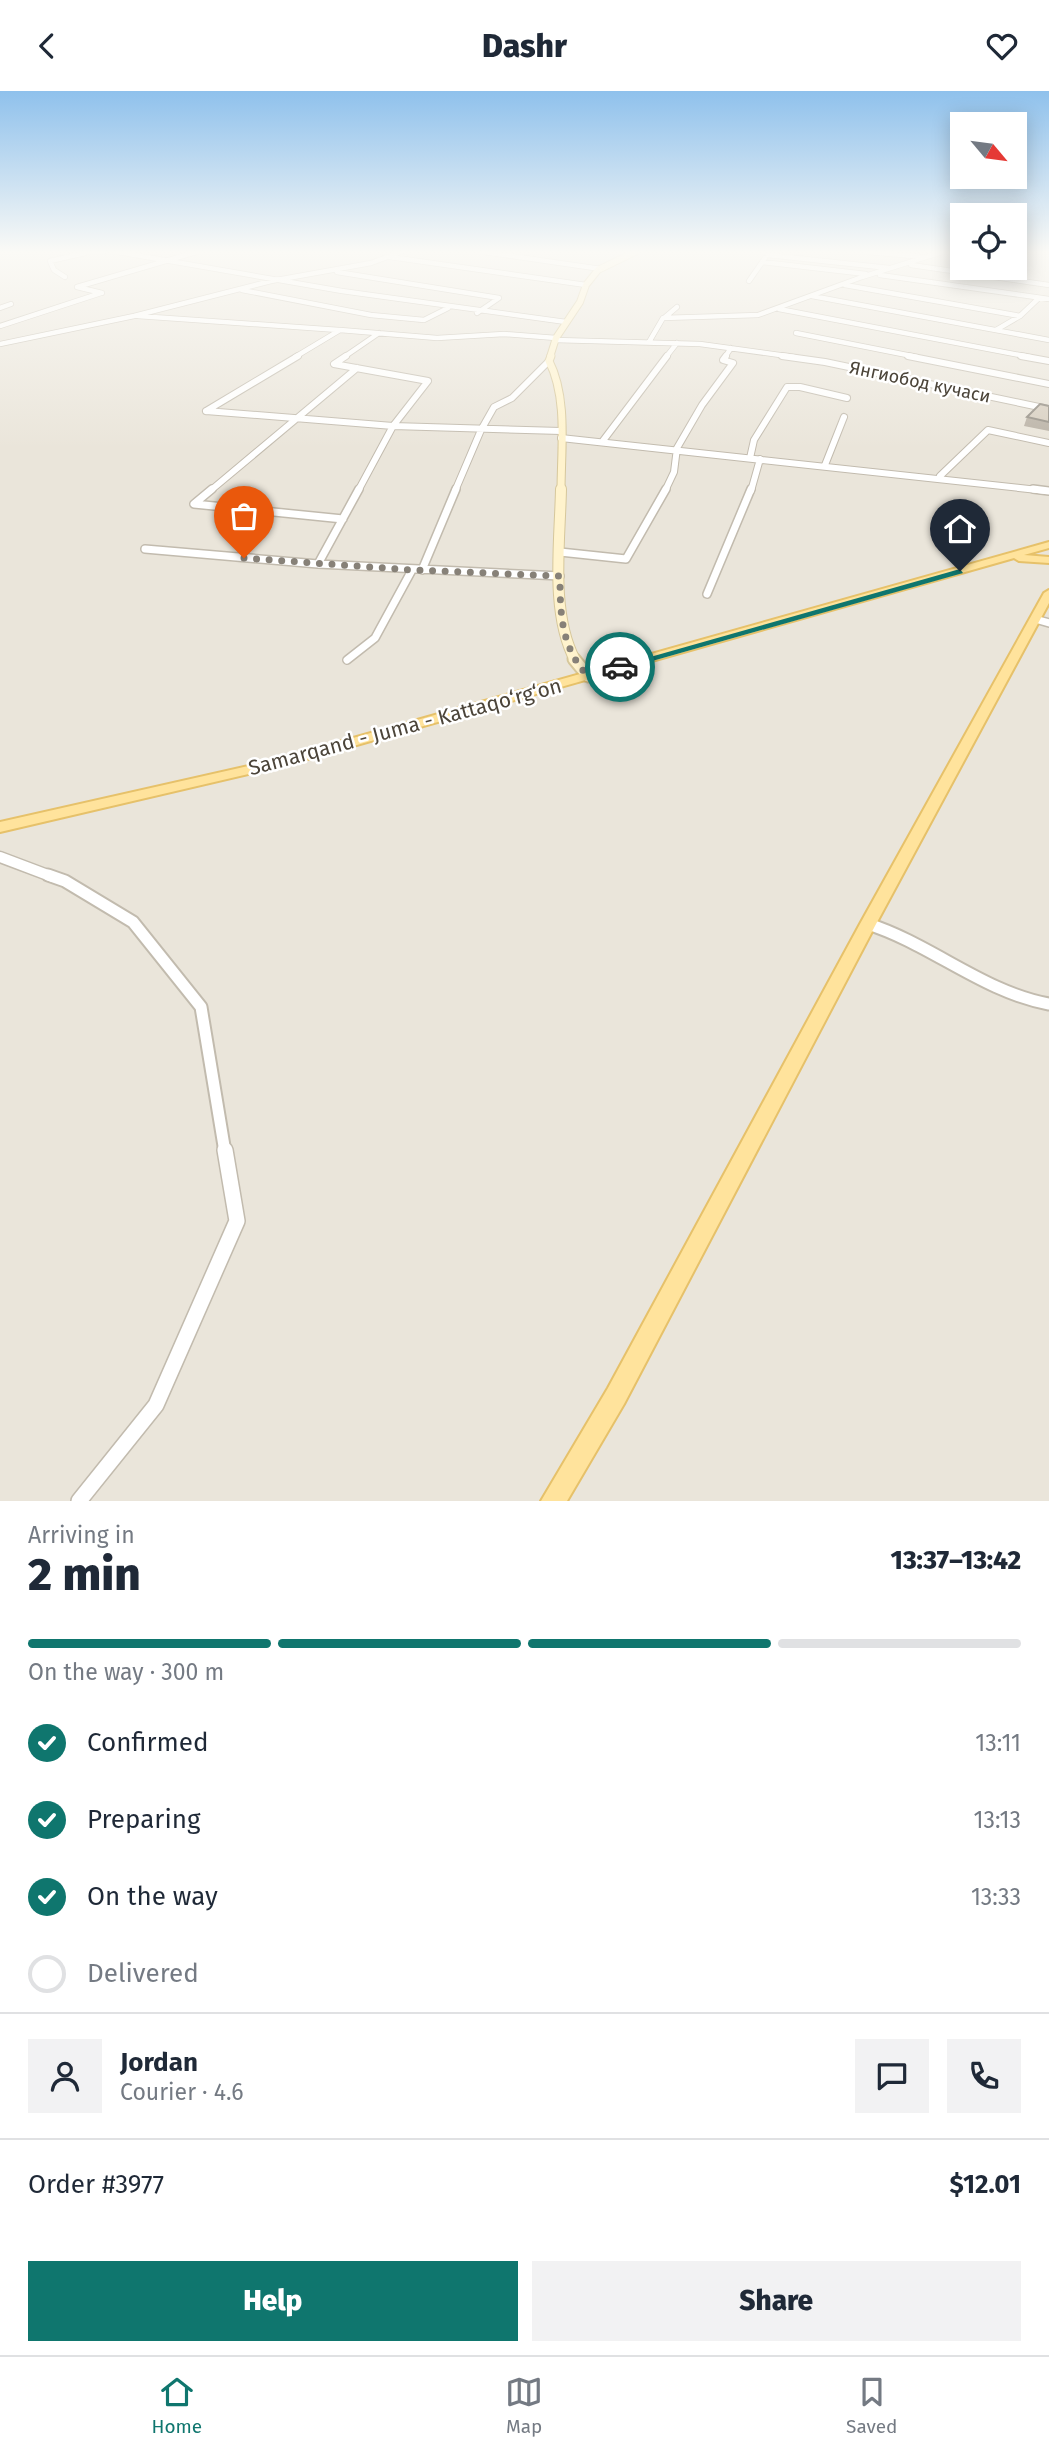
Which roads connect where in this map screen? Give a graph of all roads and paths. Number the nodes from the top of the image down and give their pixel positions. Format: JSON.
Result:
{"nodes":[{"id":1,"x":23,"y":318,"type":"edge"},
{"id":2,"x":125,"y":318,"type":"edge"},
{"id":3,"x":160,"y":318,"type":"edge"},
{"id":4,"x":404,"y":318,"type":"edge"},
{"id":5,"x":428,"y":318,"type":"edge"},
{"id":6,"x":524,"y":318,"type":"edge"},
{"id":7,"x":569,"y":318,"type":"edge"},
{"id":8,"x":663,"y":318,"type":"joint"},
{"id":9,"x":669,"y":318,"type":"edge"},
{"id":10,"x":825,"y":318,"type":"edge"},
{"id":11,"x":931,"y":318,"type":"edge"},
{"id":12,"x":1017,"y":318,"type":"edge"},
{"id":13,"x":566,"y":322,"type":"junction"},
{"id":14,"x":0,"y":325,"type":"edge"},
{"id":15,"x":340,"y":330,"type":"junction"},
{"id":16,"x":995,"y":330,"type":"junction"},
{"id":17,"x":379,"y":333,"type":"junction"},
{"id":18,"x":796,"y":333,"type":"dead end"},
{"id":19,"x":555,"y":339,"type":"junction"},
{"id":20,"x":1049,"y":340,"type":"edge"},
{"id":21,"x":649,"y":342,"type":"junction"},
{"id":22,"x":677,"y":343,"type":"junction"},
{"id":23,"x":0,"y":344,"type":"edge"},
{"id":24,"x":732,"y":348,"type":"junction"},
{"id":25,"x":548,"y":361,"type":"junction"},
{"id":26,"x":1049,"y":361,"type":"edge"},
{"id":27,"x":357,"y":368,"type":"junction"},
{"id":28,"x":1049,"y":384,"type":"edge"},
{"id":29,"x":847,"y":398,"type":"dead end"},
{"id":30,"x":1049,"y":409,"type":"edge"},
{"id":31,"x":844,"y":417,"type":"dead end"},
{"id":32,"x":294,"y":419,"type":"junction"},
{"id":33,"x":393,"y":426,"type":"junction"},
{"id":34,"x":481,"y":430,"type":"junction"},
{"id":35,"x":561,"y":434,"type":"junction"},
{"id":36,"x":602,"y":442,"type":"junction"},
{"id":37,"x":1049,"y":443,"type":"edge"},
{"id":38,"x":678,"y":451,"type":"junction"},
{"id":39,"x":750,"y":458,"type":"junction"},
{"id":40,"x":761,"y":459,"type":"junction"},
{"id":41,"x":825,"y":465,"type":"junction"},
{"id":42,"x":940,"y":476,"type":"junction"},
{"id":43,"x":1049,"y":491,"type":"edge"},
{"id":44,"x":343,"y":519,"type":"junction"},
{"id":45,"x":1049,"y":545,"type":"edge"},
{"id":46,"x":145,"y":549,"type":"dead end"},
{"id":47,"x":560,"y":552,"type":"junction"},
{"id":48,"x":1008,"y":558,"type":"junction"},
{"id":49,"x":1030,"y":558,"type":"junction"},
{"id":50,"x":1049,"y":560,"type":"edge"},
{"id":51,"x":318,"y":564,"type":"junction"},
{"id":52,"x":1049,"y":566,"type":"edge"},
{"id":53,"x":412,"y":570,"type":"junction"},
{"id":54,"x":422,"y":570,"type":"junction"},
{"id":55,"x":560,"y":576,"type":"junction"},
{"id":56,"x":1049,"y":593,"type":"edge"},
{"id":57,"x":707,"y":594,"type":"dead end"},
{"id":58,"x":1042,"y":621,"type":"edge"},
{"id":59,"x":347,"y":660,"type":"dead end"},
{"id":60,"x":588,"y":676,"type":"junction"},
{"id":61,"x":0,"y":827,"type":"edge"},
{"id":62,"x":0,"y":857,"type":"edge"},
{"id":63,"x":868,"y":924,"type":"junction"},
{"id":64,"x":1049,"y":1004,"type":"edge"},
{"id":65,"x":79,"y":1501,"type":"edge"},
{"id":66,"x":554,"y":1501,"type":"edge"}],
"edges":[{"from":1,"to":14,"type":"street"},
{"from":2,"to":23,"type":"street"},
{"from":3,"to":15,"type":"street","name":"Янгиобод кучаси"},
{"from":4,"to":5,"type":"street"},
{"from":6,"to":13,"type":"street"},
{"from":7,"to":13,"type":"street"},
{"from":8,"to":9,"type":"street"},
{"from":8,"to":21,"type":"street"},
{"from":10,"to":26,"type":"street"},
{"from":11,"to":16,"type":"street"},
{"from":12,"to":16,"type":"street"},
{"from":13,"to":19,"type":"street"},
{"from":15,"to":17,"type":"street","name":"Янгиобод кучаси"},
{"from":15,"to":32,"type":"street"},
{"from":16,"to":20,"type":"street"},
{"from":17,"to":19,"type":"street","name":"Янгиобод кучаси"},
{"from":17,"to":27,"type":"street"},
{"from":18,"to":28,"type":"street"},
{"from":19,"to":21,"type":"street","name":"Янгиобод кучаси"},
{"from":19,"to":25,"type":"street"},
{"from":21,"to":22,"type":"street","name":"Янгиобод кучаси"},
{"from":22,"to":24,"type":"street","name":"Янгиобод кучаси"},
{"from":22,"to":36,"type":"street"},
{"from":24,"to":30,"type":"street","name":"Янгиобод кучаси"},
{"from":24,"to":38,"type":"street"},
{"from":25,"to":34,"type":"street"},
{"from":25,"to":35,"type":"street"},
{"from":27,"to":32,"type":"street"},
{"from":27,"to":33,"type":"street"},
{"from":29,"to":39,"type":"street"},
{"from":31,"to":41,"type":"street"},
{"from":32,"to":33,"type":"street"},
{"from":32,"to":44,"type":"street"},
{"from":33,"to":34,"type":"street"},
{"from":33,"to":44,"type":"street"},
{"from":34,"to":35,"type":"street"},
{"from":34,"to":54,"type":"street"},
{"from":35,"to":36,"type":"street"},
{"from":35,"to":47,"type":"street"},
{"from":36,"to":38,"type":"street"},
{"from":37,"to":42,"type":"street"},
{"from":38,"to":39,"type":"street"},
{"from":38,"to":47,"type":"street"},
{"from":39,"to":40,"type":"street"},
{"from":40,"to":41,"type":"street"},
{"from":40,"to":57,"type":"street"},
{"from":41,"to":42,"type":"street"},
{"from":42,"to":43,"type":"street"},
{"from":44,"to":51,"type":"street"},
{"from":45,"to":48,"type":"main road","name":"Samarqand - Juma - Kattaqo‘rg‘on"},
{"from":46,"to":51,"type":"street"},
{"from":47,"to":55,"type":"street"},
{"from":48,"to":49,"type":"main road"},
{"from":48,"to":60,"type":"main road","name":"Samarqand - Juma - Kattaqo‘rg‘on"},
{"from":49,"to":50,"type":"main road"},
{"from":49,"to":52,"type":"main road"},
{"from":51,"to":53,"type":"street"},
{"from":53,"to":54,"type":"street"},
{"from":53,"to":59,"type":"street"},
{"from":54,"to":55,"type":"street"},
{"from":55,"to":60,"type":"street"},
{"from":56,"to":58,"type":"main road"},
{"from":58,"to":63,"type":"main road"},
{"from":60,"to":61,"type":"main road","name":"Samarqand - Juma - Kattaqo‘rg‘on"},
{"from":62,"to":65,"type":"street"},
{"from":63,"to":64,"type":"street"},
{"from":63,"to":66,"type":"main road"}]}
